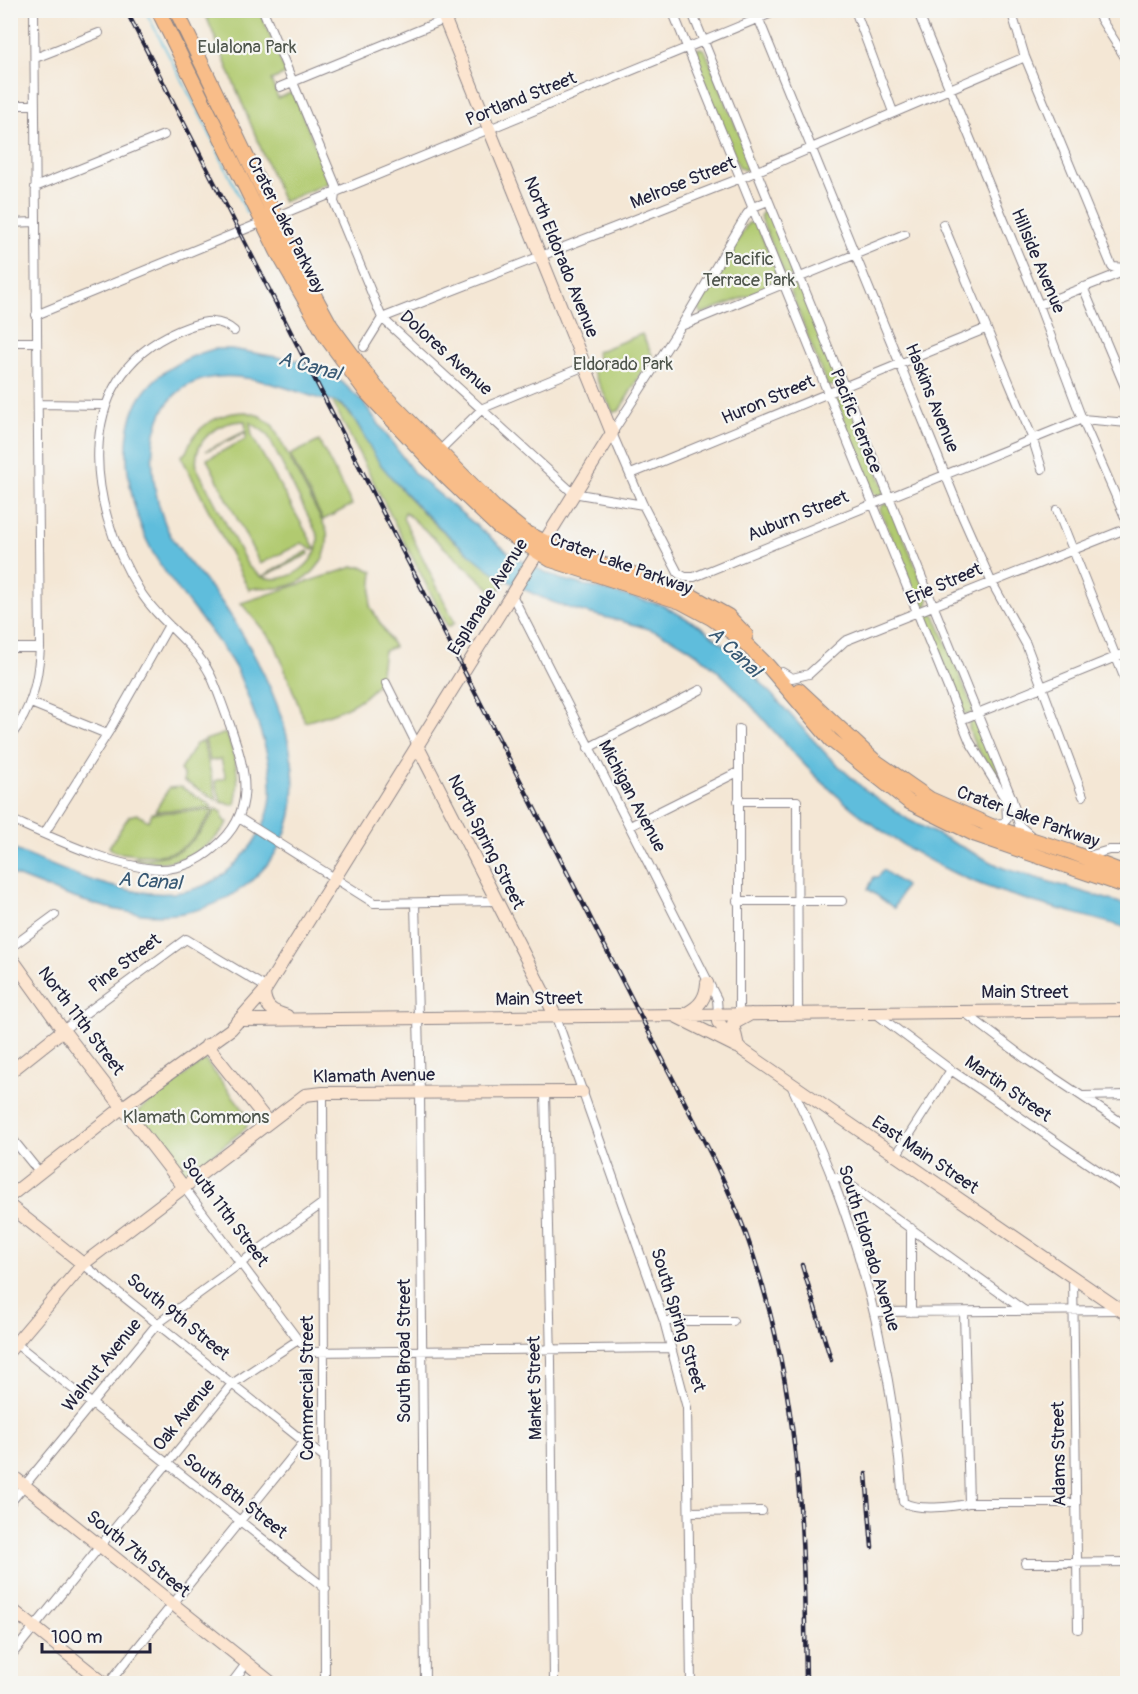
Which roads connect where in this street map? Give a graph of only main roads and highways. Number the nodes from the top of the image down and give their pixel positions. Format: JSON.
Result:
{"nodes":[{"id":1,"x":158,"y":10,"type":"edge"},
{"id":2,"x":176,"y":10,"type":"edge"},
{"id":3,"x":269,"y":219,"type":"junction"},
{"id":4,"x":537,"y":553,"type":"junction"},
{"id":5,"x":1128,"y":874,"type":"edge"},
{"id":6,"x":1128,"y":887,"type":"edge"}],
"edges":[{"from":1,"to":3,"type":"main road","name":"Crater Lake Parkway"},
{"from":2,"to":3,"type":"main road","name":"Crater Lake Parkway"},
{"from":3,"to":4,"type":"main road","name":"Crater Lake Parkway"},
{"from":3,"to":4,"type":"main road","name":"Crater Lake Parkway"},
{"from":4,"to":5,"type":"main road","name":"Crater Lake Parkway"},
{"from":4,"to":6,"type":"main road","name":"Crater Lake Parkway"}]}
